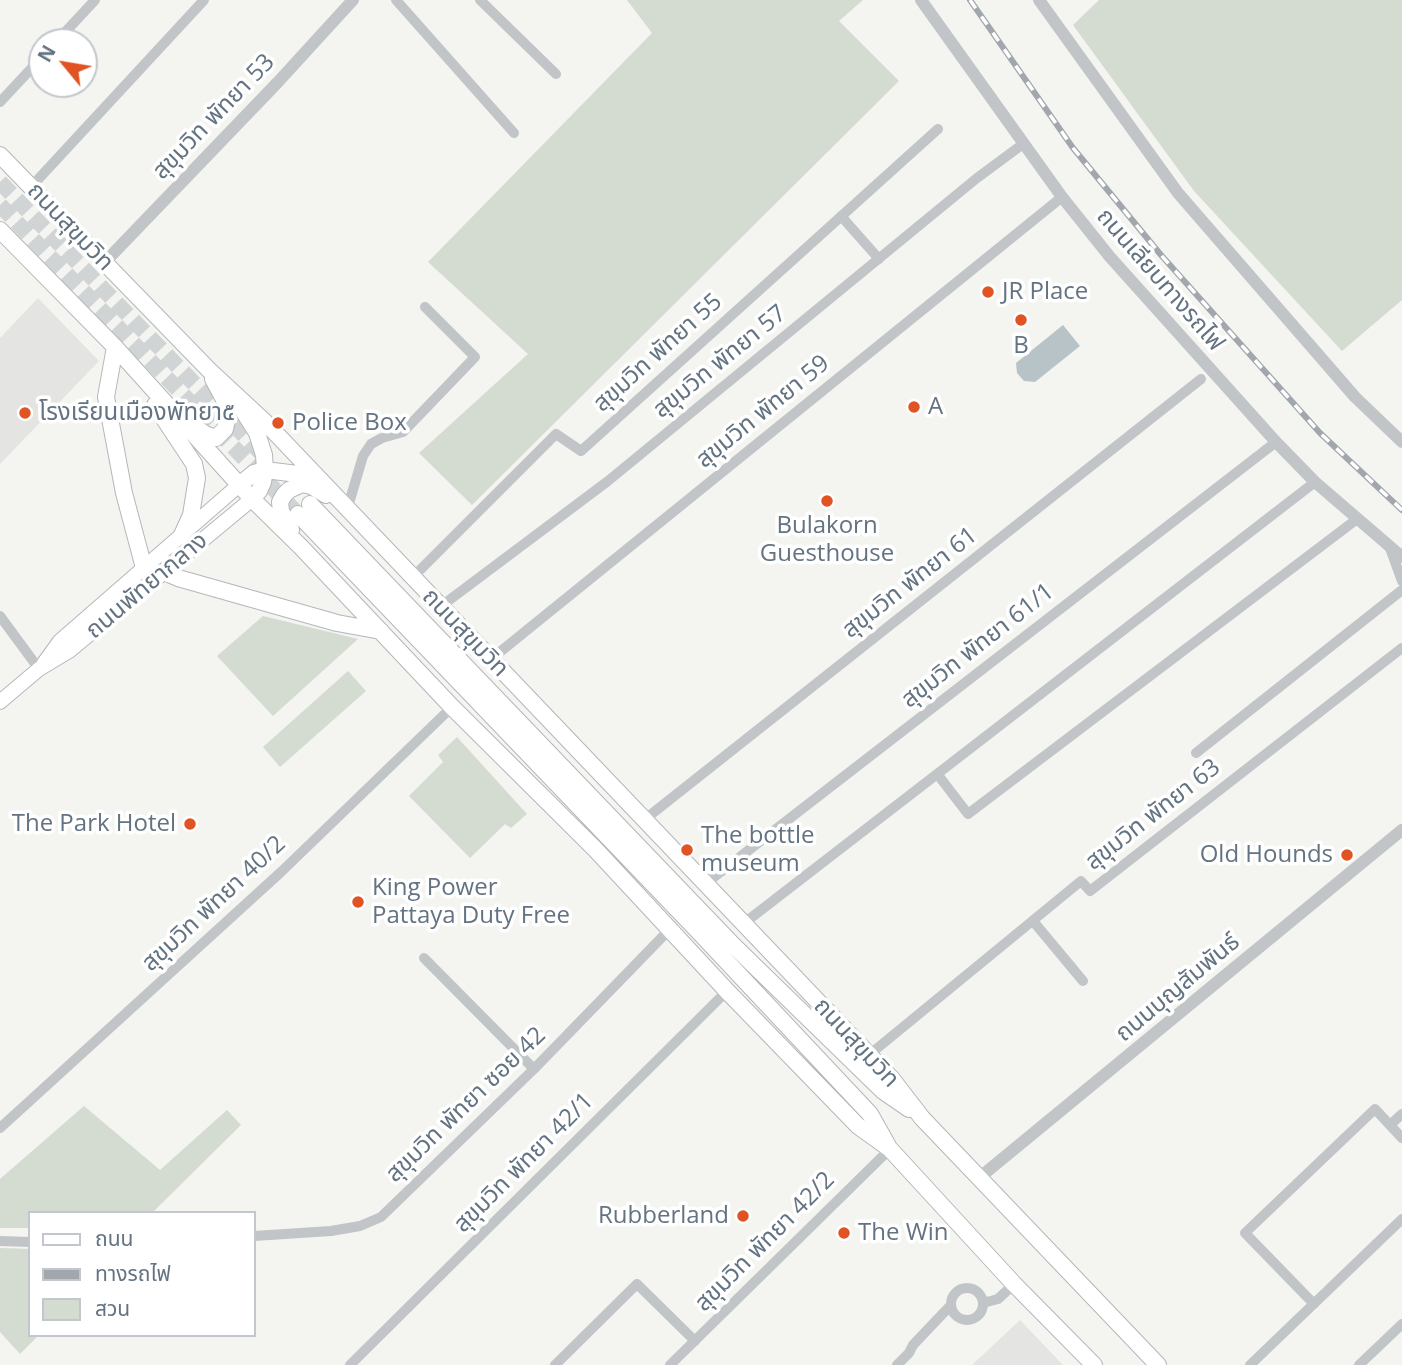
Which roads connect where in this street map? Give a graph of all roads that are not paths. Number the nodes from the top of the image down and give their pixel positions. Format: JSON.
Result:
{"nodes":[{"id":1,"x":95,"y":0,"type":"edge"},
{"id":2,"x":204,"y":0,"type":"edge"},
{"id":3,"x":353,"y":0,"type":"edge"},
{"id":4,"x":396,"y":0,"type":"edge"},
{"id":5,"x":480,"y":0,"type":"edge"},
{"id":6,"x":921,"y":0,"type":"edge"},
{"id":7,"x":1039,"y":0,"type":"edge"},
{"id":8,"x":69,"y":28,"type":"edge"},
{"id":9,"x":28,"y":72,"type":"edge"},
{"id":10,"x":556,"y":74,"type":"dead end"},
{"id":11,"x":0,"y":102,"type":"edge"},
{"id":12,"x":937,"y":130,"type":"dead end"},
{"id":13,"x":514,"y":133,"type":"dead end"},
{"id":14,"x":1023,"y":144,"type":"junction"},
{"id":15,"x":0,"y":155,"type":"edge"},
{"id":16,"x":32,"y":187,"type":"junction"},
{"id":17,"x":1062,"y":197,"type":"junction"},
{"id":18,"x":841,"y":216,"type":"junction"},
{"id":19,"x":0,"y":230,"type":"edge"},
{"id":20,"x":879,"y":259,"type":"junction"},
{"id":21,"x":105,"y":262,"type":"junction"},
{"id":22,"x":425,"y":307,"type":"dead end"},
{"id":23,"x":115,"y":347,"type":"junction"},
{"id":24,"x":130,"y":366,"type":"junction"},
{"id":25,"x":209,"y":370,"type":"junction"},
{"id":26,"x":1201,"y":379,"type":"dead end"},
{"id":27,"x":228,"y":387,"type":"junction"},
{"id":28,"x":171,"y":411,"type":"junction"},
{"id":29,"x":1276,"y":442,"type":"junction"},
{"id":30,"x":1402,"y":442,"type":"edge"},
{"id":31,"x":265,"y":470,"type":"junction"},
{"id":32,"x":314,"y":476,"type":"junction"},
{"id":33,"x":1315,"y":482,"type":"junction"},
{"id":34,"x":239,"y":485,"type":"junction"},
{"id":35,"x":252,"y":499,"type":"junction"},
{"id":36,"x":345,"y":507,"type":"junction"},
{"id":37,"x":1357,"y":519,"type":"junction"},
{"id":38,"x":182,"y":535,"type":"junction"},
{"id":39,"x":301,"y":547,"type":"junction"},
{"id":40,"x":1390,"y":548,"type":"junction"},
{"id":41,"x":1402,"y":557,"type":"edge"},
{"id":42,"x":144,"y":568,"type":"junction"},
{"id":43,"x":164,"y":572,"type":"junction"},
{"id":44,"x":412,"y":578,"type":"junction"},
{"id":45,"x":1402,"y":581,"type":"edge"},
{"id":46,"x":1402,"y":590,"type":"edge"},
{"id":47,"x":440,"y":607,"type":"junction"},
{"id":48,"x":0,"y":616,"type":"edge"},
{"id":49,"x":381,"y":631,"type":"junction"},
{"id":50,"x":1402,"y":648,"type":"edge"},
{"id":51,"x":491,"y":660,"type":"junction"},
{"id":52,"x":39,"y":669,"type":"junction"},
{"id":53,"x":0,"y":702,"type":"edge"},
{"id":54,"x":452,"y":707,"type":"junction"},
{"id":55,"x":1196,"y":753,"type":"dead end"},
{"id":56,"x":937,"y":775,"type":"junction"},
{"id":57,"x":644,"y":820,"type":"junction"},
{"id":58,"x":1402,"y":830,"type":"edge"},
{"id":59,"x":705,"y":884,"type":"junction"},
{"id":60,"x":1033,"y":921,"type":"junction"},
{"id":61,"x":743,"y":924,"type":"junction"},
{"id":62,"x":670,"y":929,"type":"junction"},
{"id":63,"x":424,"y":958,"type":"dead end"},
{"id":64,"x":1083,"y":981,"type":"dead end"},
{"id":65,"x":727,"y":990,"type":"junction"},
{"id":66,"x":869,"y":1055,"type":"junction"},
{"id":67,"x":534,"y":1069,"type":"junction"},
{"id":68,"x":1402,"y":1114,"type":"edge"},
{"id":69,"x":922,"y":1118,"type":"junction"},
{"id":70,"x":1390,"y":1125,"type":"junction"},
{"id":71,"x":0,"y":1128,"type":"edge"},
{"id":72,"x":1402,"y":1138,"type":"edge"},
{"id":73,"x":890,"y":1149,"type":"junction"},
{"id":74,"x":979,"y":1178,"type":"junction"},
{"id":75,"x":1402,"y":1219,"type":"edge"},
{"id":76,"x":256,"y":1236,"type":"edge"},
{"id":77,"x":0,"y":1241,"type":"edge"},
{"id":78,"x":28,"y":1242,"type":"edge"},
{"id":79,"x":1014,"y":1284,"type":"junction"},
{"id":80,"x":983,"y":1303,"type":"junction"},
{"id":81,"x":1314,"y":1304,"type":"junction"},
{"id":82,"x":951,"y":1305,"type":"junction"},
{"id":83,"x":959,"y":1318,"type":"junction"},
{"id":84,"x":933,"y":1323,"type":"junction"},
{"id":85,"x":1402,"y":1324,"type":"edge"},
{"id":86,"x":695,"y":1341,"type":"junction"},
{"id":87,"x":350,"y":1365,"type":"edge"},
{"id":88,"x":555,"y":1365,"type":"edge"},
{"id":89,"x":670,"y":1365,"type":"edge"},
{"id":90,"x":897,"y":1365,"type":"edge"},
{"id":91,"x":1094,"y":1365,"type":"edge"},
{"id":92,"x":1158,"y":1365,"type":"edge"},
{"id":93,"x":1250,"y":1365,"type":"edge"},
{"id":94,"x":1359,"y":1365,"type":"edge"}],
"edges":[{"from":1,"to":8,"type":"street"},
{"from":2,"to":16,"type":"street"},
{"from":3,"to":21,"type":"street","name":"สุขุมวิท พัทยา 53"},
{"from":4,"to":13,"type":"street"},
{"from":5,"to":10,"type":"street"},
{"from":6,"to":14,"type":"street","name":"ถนนเลียบทางรถไฟ"},
{"from":7,"to":30,"type":"street"},
{"from":9,"to":11,"type":"street"},
{"from":12,"to":18,"type":"street","name":"สุขุมวิท พัทยา 55"},
{"from":14,"to":17,"type":"street","name":"ถนนเลียบทางรถไฟ"},
{"from":14,"to":20,"type":"street","name":"สุขุมวิท พัทยา 57"},
{"from":15,"to":16,"type":"highway","name":"ถนนสุขุมวิท"},
{"from":16,"to":21,"type":"highway","name":"ถนนสุขุมวิท"},
{"from":17,"to":29,"type":"street","name":"ถนนเลียบทางรถไฟ"},
{"from":17,"to":51,"type":"street","name":"สุขุมวิท พัทยา 59"},
{"from":18,"to":20,"type":"street"},
{"from":18,"to":44,"type":"street","name":"สุขุมวิท พัทยา 55"},
{"from":19,"to":23,"type":"highway","name":"ถนนสุขุมวิท"},
{"from":20,"to":47,"type":"street","name":"สุขุมวิท พัทยา 57"},
{"from":21,"to":25,"type":"highway","name":"ถนนสุขุมวิท"},
{"from":22,"to":36,"type":"street"},
{"from":23,"to":24,"type":"highway","name":"ถนนสุขุมวิท"},
{"from":23,"to":42,"type":"highway"},
{"from":24,"to":28,"type":"highway","name":"ถนนสุขุมวิท"},
{"from":24,"to":38,"type":"highway"},
{"from":25,"to":27,"type":"highway","name":"ถนนสุขุมวิท"},
{"from":25,"to":28,"type":"highway"},
{"from":26,"to":57,"type":"street","name":"สุขุมวิท พัทยา 61"},
{"from":27,"to":31,"type":"highway"},
{"from":27,"to":32,"type":"highway","name":"ถนนสุขุมวิท"},
{"from":28,"to":34,"type":"highway","name":"ถนนสุขุมวิท"},
{"from":29,"to":33,"type":"street","name":"ถนนเลียบทางรถไฟ"},
{"from":29,"to":59,"type":"street","name":"สุขุมวิท พัทยา 61/1"},
{"from":31,"to":32,"type":"highway"},
{"from":31,"to":34,"type":"highway"},
{"from":31,"to":35,"type":"highway"},
{"from":32,"to":36,"type":"highway","name":"ถนนสุขุมวิท"},
{"from":33,"to":37,"type":"street","name":"ถนนเลียบทางรถไฟ"},
{"from":33,"to":56,"type":"street"},
{"from":34,"to":35,"type":"highway","name":"ถนนสุขุมวิท"},
{"from":34,"to":38,"type":"main road","name":"ถนนพัทยากลาง"},
{"from":35,"to":39,"type":"highway","name":"ถนนสุขุมวิท"},
{"from":35,"to":43,"type":"main road","name":"ถนนพัทยากลาง"},
{"from":36,"to":39,"type":"highway"},
{"from":36,"to":44,"type":"highway","name":"ถนนสุขุมวิท"},
{"from":37,"to":40,"type":"street","name":"ถนนเลียบทางรถไฟ"},
{"from":37,"to":56,"type":"street"},
{"from":38,"to":42,"type":"main road","name":"ถนนพัทยากลาง"},
{"from":39,"to":49,"type":"highway","name":"ถนนสุขุมวิท"},
{"from":40,"to":41,"type":"street","name":"ถนนเลียบทางรถไฟ"},
{"from":40,"to":45,"type":"street"},
{"from":42,"to":52,"type":"main road","name":"ถนนพัทยากลาง"},
{"from":43,"to":49,"type":"highway"},
{"from":43,"to":52,"type":"main road","name":"ถนนพัทยากลาง"},
{"from":44,"to":47,"type":"highway","name":"ถนนสุขุมวิท"},
{"from":46,"to":55,"type":"street"},
{"from":47,"to":51,"type":"highway","name":"ถนนสุขุมวิท"},
{"from":48,"to":52,"type":"street"},
{"from":49,"to":54,"type":"highway","name":"ถนนสุขุมวิท"},
{"from":50,"to":60,"type":"street","name":"สุขุมวิท พัทยา 63"},
{"from":51,"to":57,"type":"highway","name":"ถนนสุขุมวิท"},
{"from":52,"to":53,"type":"main road","name":"ถนนพัทยากลาง"},
{"from":54,"to":62,"type":"highway","name":"ถนนสุขุมวิท"},
{"from":54,"to":71,"type":"street","name":"สุขุมวิท พัทยา 40/2"},
{"from":56,"to":61,"type":"street"},
{"from":57,"to":59,"type":"highway","name":"ถนนสุขุมวิท"},
{"from":58,"to":74,"type":"street","name":"ถนนบุญสัมพันธ์"},
{"from":59,"to":61,"type":"highway","name":"ถนนสุขุมวิท"},
{"from":60,"to":64,"type":"street"},
{"from":60,"to":66,"type":"street","name":"สุขุมวิท พัทยา 63"},
{"from":61,"to":66,"type":"highway","name":"ถนนสุขุมวิท"},
{"from":62,"to":65,"type":"highway","name":"ถนนสุขุมวิท"},
{"from":62,"to":67,"type":"street","name":"สุขุมวิท พัทยา ซอย 42"},
{"from":63,"to":67,"type":"street"},
{"from":65,"to":73,"type":"highway","name":"ถนนสุขุมวิท"},
{"from":65,"to":87,"type":"street","name":"สุขุมวิท พัทยา 42/1"},
{"from":66,"to":69,"type":"highway","name":"ถนนสุขุมวิท"},
{"from":67,"to":76,"type":"street","name":"สุขุมวิท พัทยา ซอย 42"},
{"from":68,"to":70,"type":"street"},
{"from":69,"to":73,"type":"highway","name":"ถนนสุขุมวิท"},
{"from":69,"to":74,"type":"highway","name":"ถนนสุขุมวิท"},
{"from":70,"to":72,"type":"street"},
{"from":70,"to":81,"type":"street"},
{"from":73,"to":79,"type":"highway","name":"ถนนสุขุมวิท"},
{"from":73,"to":86,"type":"street","name":"สุขุมวิท พัทยา 42/2"},
{"from":74,"to":92,"type":"highway","name":"ถนนสุขุมวิท"},
{"from":75,"to":81,"type":"street"},
{"from":77,"to":78,"type":"street"},
{"from":79,"to":80,"type":"street"},
{"from":79,"to":91,"type":"highway","name":"ถนนสุขุมวิท"},
{"from":80,"to":82,"type":"street"},
{"from":80,"to":83,"type":"street"},
{"from":81,"to":93,"type":"street"},
{"from":82,"to":83,"type":"street"},
{"from":82,"to":84,"type":"street"},
{"from":83,"to":84,"type":"street"},
{"from":84,"to":90,"type":"street"},
{"from":85,"to":94,"type":"street"},
{"from":86,"to":88,"type":"street"},
{"from":86,"to":89,"type":"street","name":"สุขุมวิท พัทยา 42/2"}]}
